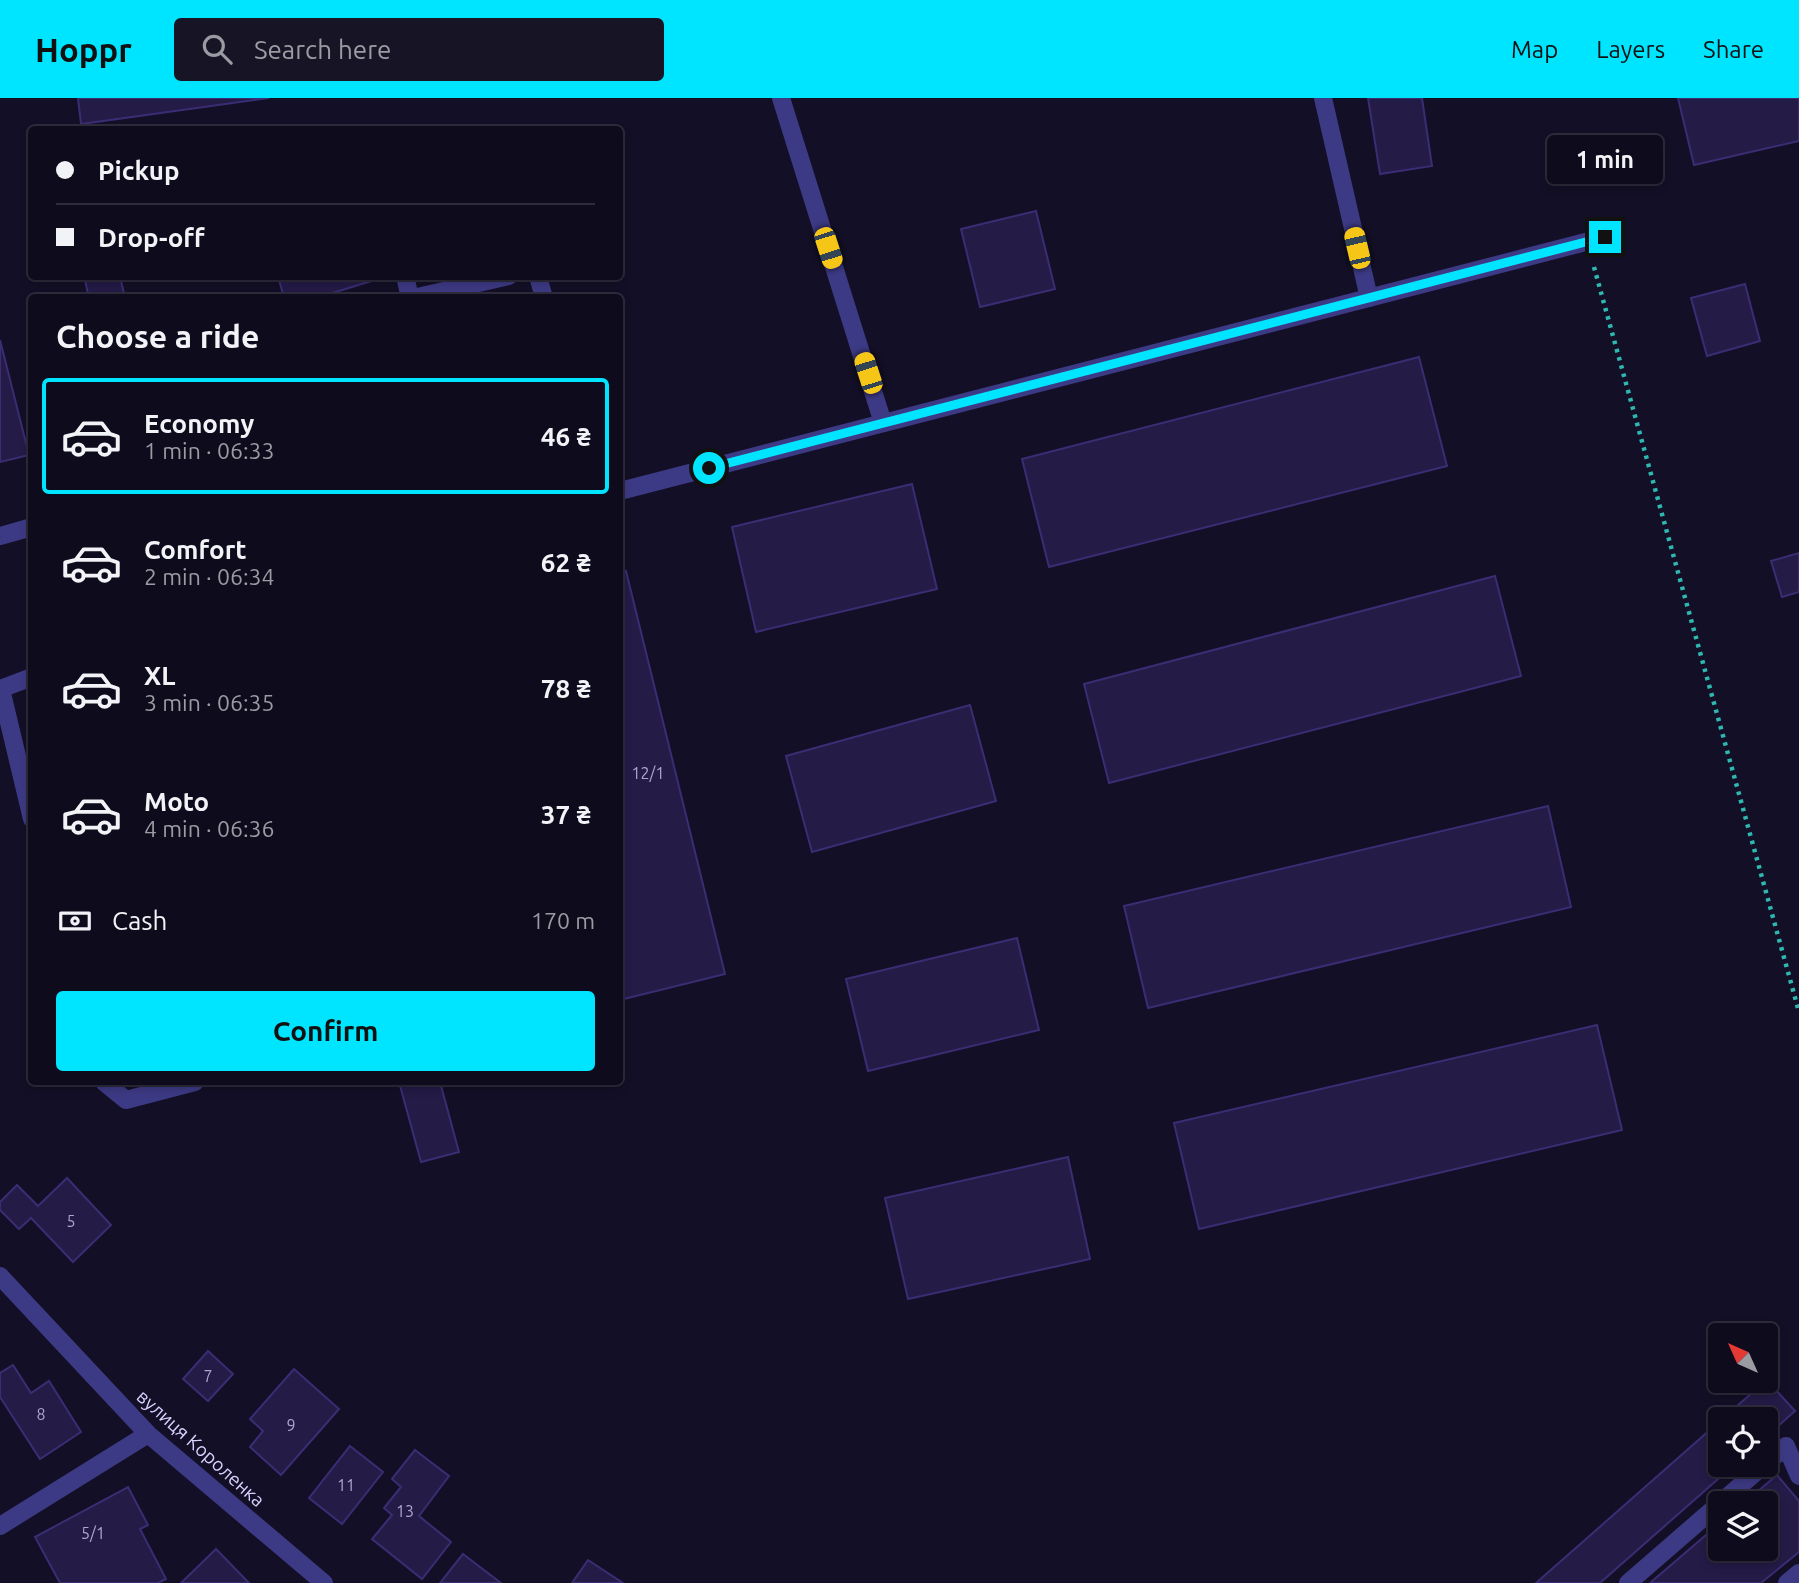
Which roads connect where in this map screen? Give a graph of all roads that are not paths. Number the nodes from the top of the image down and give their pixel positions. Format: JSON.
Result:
{"nodes":[{"id":1,"x":782,"y":98,"type":"edge"},
{"id":2,"x":1323,"y":98,"type":"edge"},
{"id":3,"x":1596,"y":239,"type":"road end"},
{"id":4,"x":491,"y":280,"type":"edge"},
{"id":5,"x":430,"y":294,"type":"edge"},
{"id":6,"x":1369,"y":298,"type":"junction"},
{"id":7,"x":883,"y":423,"type":"junction"},
{"id":8,"x":623,"y":490,"type":"edge"},
{"id":9,"x":28,"y":528,"type":"edge"},
{"id":10,"x":0,"y":536,"type":"edge"},
{"id":11,"x":28,"y":679,"type":"edge"},
{"id":12,"x":1,"y":689,"type":"edge"},
{"id":13,"x":28,"y":802,"type":"edge"},
{"id":14,"x":108,"y":1085,"type":"edge"},
{"id":15,"x":184,"y":1085,"type":"edge"},
{"id":16,"x":0,"y":1276,"type":"edge"},
{"id":17,"x":148,"y":1434,"type":"junction"},
{"id":18,"x":1778,"y":1453,"type":"edge"},
{"id":19,"x":1799,"y":1476,"type":"edge"},
{"id":20,"x":1750,"y":1477,"type":"edge"},
{"id":21,"x":0,"y":1526,"type":"edge"},
{"id":22,"x":1799,"y":1573,"type":"edge"},
{"id":23,"x":324,"y":1583,"type":"edge"},
{"id":24,"x":1628,"y":1583,"type":"edge"},
{"id":25,"x":1787,"y":1583,"type":"edge"}],
"edges":[{"from":1,"to":7,"type":"street"},
{"from":2,"to":6,"type":"street"},
{"from":3,"to":6,"type":"street"},
{"from":4,"to":5,"type":"street"},
{"from":6,"to":7,"type":"street"},
{"from":7,"to":8,"type":"street"},
{"from":9,"to":10,"type":"street"},
{"from":11,"to":12,"type":"street"},
{"from":12,"to":13,"type":"street"},
{"from":14,"to":15,"type":"street"},
{"from":16,"to":17,"type":"street","name":"вулиця Короленка"},
{"from":17,"to":21,"type":"street"},
{"from":17,"to":23,"type":"street","name":"вулиця Короленка"},
{"from":18,"to":19,"type":"street"},
{"from":20,"to":24,"type":"street"},
{"from":22,"to":25,"type":"street"}]}
